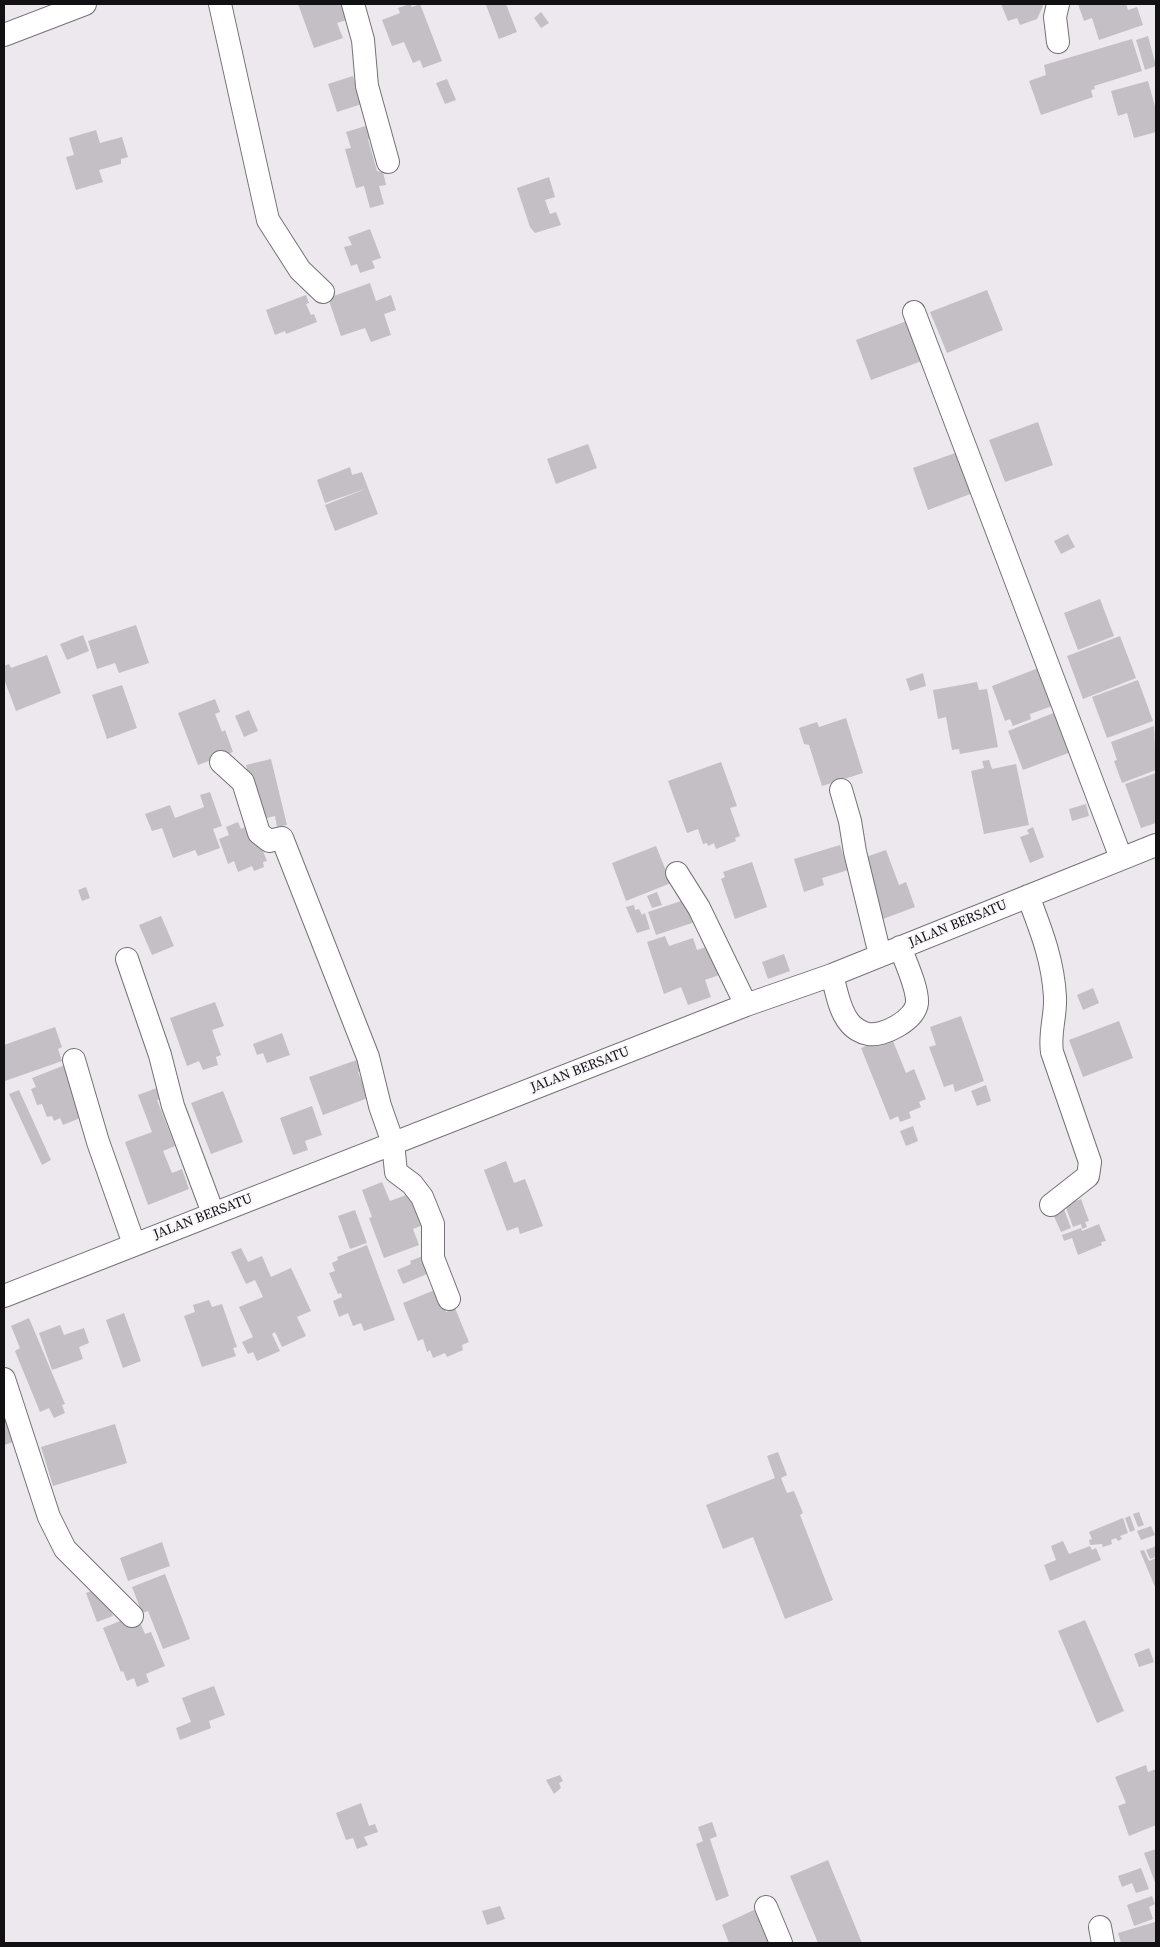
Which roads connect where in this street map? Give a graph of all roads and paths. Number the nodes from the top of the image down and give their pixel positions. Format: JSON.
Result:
{"nodes":[{"id":1,"x":85,"y":4,"type":"edge"},
{"id":2,"x":220,"y":4,"type":"edge"},
{"id":3,"x":353,"y":4,"type":"edge"},
{"id":4,"x":1058,"y":4,"type":"edge"},
{"id":5,"x":4,"y":35,"type":"edge"},
{"id":6,"x":1058,"y":42,"type":"dead end"},
{"id":7,"x":388,"y":162,"type":"dead end"},
{"id":8,"x":323,"y":292,"type":"dead end"},
{"id":9,"x":914,"y":312,"type":"dead end"},
{"id":10,"x":221,"y":762,"type":"dead end"},
{"id":11,"x":840,"y":790,"type":"dead end"},
{"id":12,"x":1156,"y":845,"type":"edge"},
{"id":13,"x":1121,"y":858,"type":"junction"},
{"id":14,"x":677,"y":873,"type":"dead end"},
{"id":15,"x":1028,"y":896,"type":"junction"},
{"id":16,"x":890,"y":951,"type":"junction"},
{"id":17,"x":126,"y":959,"type":"dead end"},
{"id":18,"x":832,"y":975,"type":"junction"},
{"id":19,"x":746,"y":1005,"type":"junction"},
{"id":20,"x":74,"y":1060,"type":"dead end"},
{"id":21,"x":392,"y":1143,"type":"junction"},
{"id":22,"x":1051,"y":1205,"type":"dead end"},
{"id":23,"x":213,"y":1214,"type":"junction"},
{"id":24,"x":134,"y":1244,"type":"junction"},
{"id":25,"x":4,"y":1296,"type":"edge"},
{"id":26,"x":449,"y":1299,"type":"dead end"},
{"id":27,"x":4,"y":1379,"type":"edge"},
{"id":28,"x":132,"y":1616,"type":"dead end"},
{"id":29,"x":766,"y":1907,"type":"dead end"},
{"id":30,"x":781,"y":1943,"type":"edge"}],
"edges":[{"from":1,"to":5,"type":"street"},
{"from":2,"to":8,"type":"street"},
{"from":3,"to":7,"type":"street"},
{"from":4,"to":6,"type":"street"},
{"from":9,"to":13,"type":"street"},
{"from":10,"to":21,"type":"street"},
{"from":11,"to":16,"type":"street"},
{"from":12,"to":13,"type":"street","name":"JALAN BERSATU"},
{"from":13,"to":15,"type":"street","name":"JALAN BERSATU"},
{"from":14,"to":19,"type":"street"},
{"from":15,"to":16,"type":"street","name":"JALAN BERSATU"},
{"from":15,"to":22,"type":"street"},
{"from":16,"to":18,"type":"street","name":"JALAN BERSATU"},
{"from":16,"to":18,"type":"street"},
{"from":17,"to":23,"type":"street"},
{"from":18,"to":19,"type":"street","name":"JALAN BERSATU"},
{"from":19,"to":21,"type":"street","name":"JALAN BERSATU"},
{"from":20,"to":24,"type":"street"},
{"from":21,"to":23,"type":"street","name":"JALAN BERSATU"},
{"from":21,"to":26,"type":"street"},
{"from":23,"to":24,"type":"street","name":"JALAN BERSATU"},
{"from":24,"to":25,"type":"street","name":"JALAN BERSATU"},
{"from":27,"to":28,"type":"street"},
{"from":29,"to":30,"type":"street"}]}
